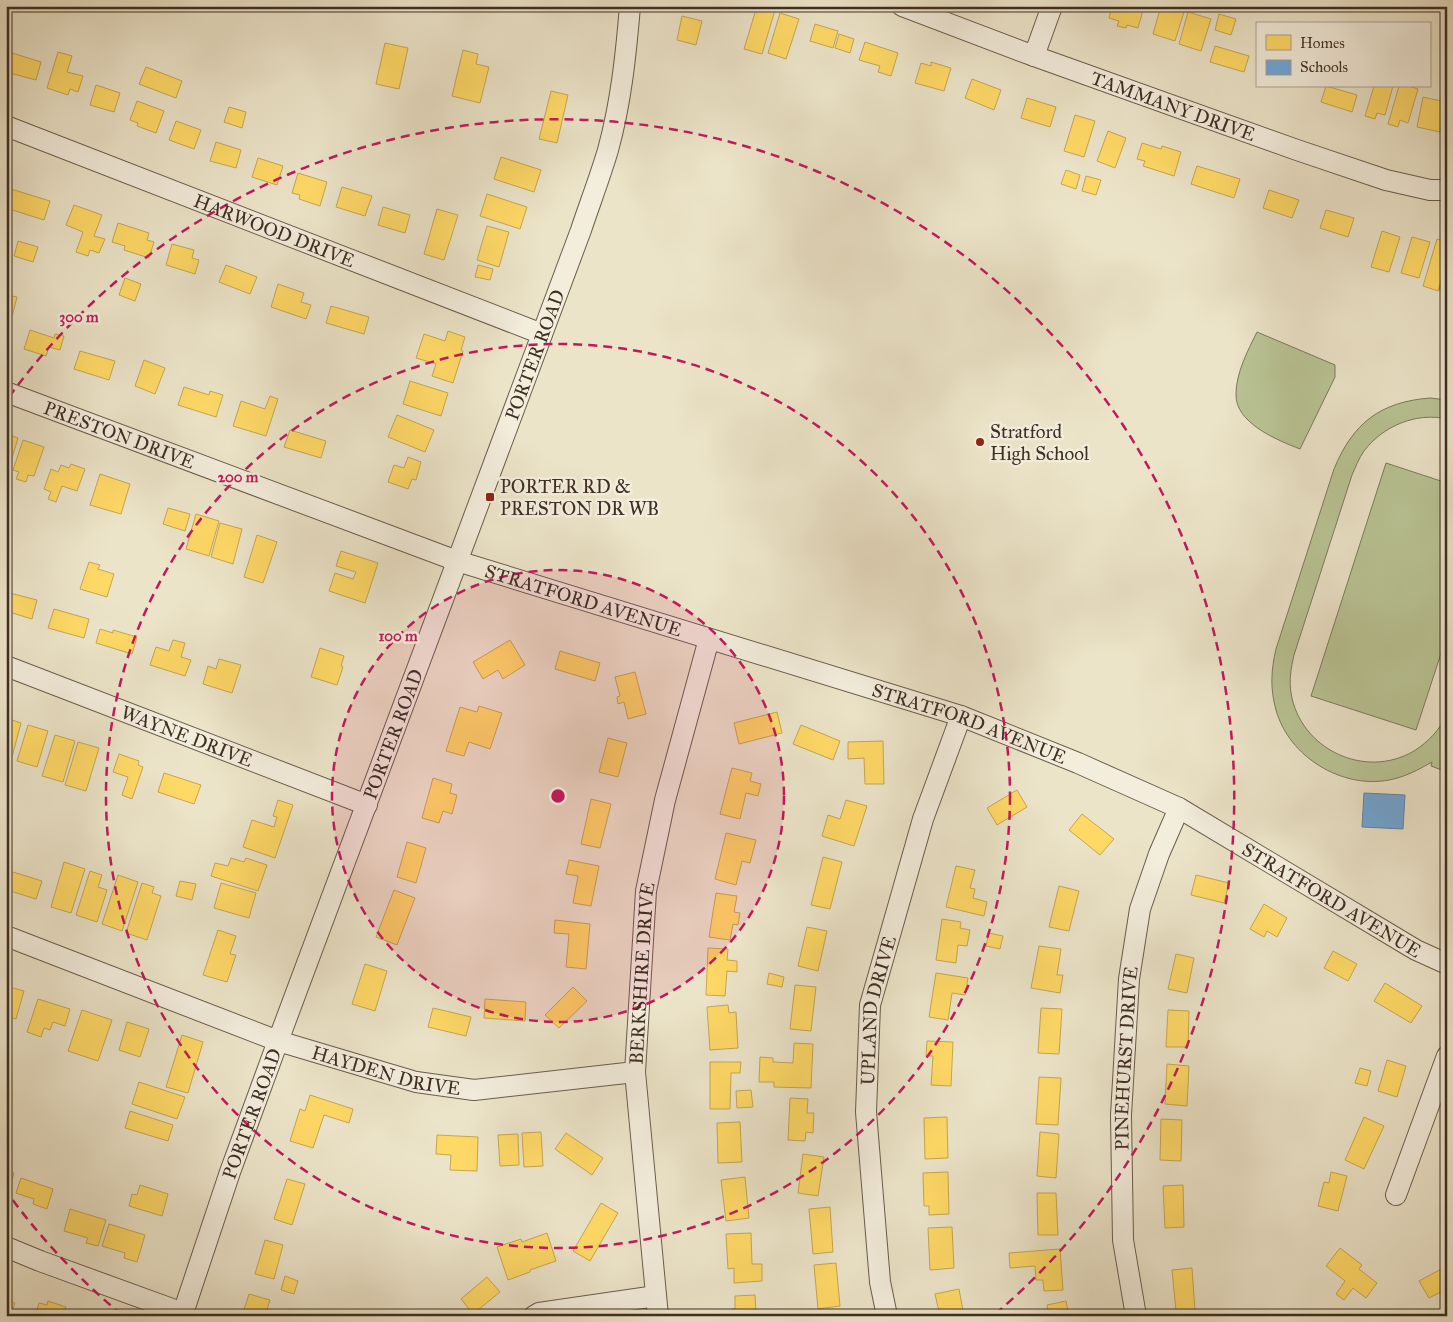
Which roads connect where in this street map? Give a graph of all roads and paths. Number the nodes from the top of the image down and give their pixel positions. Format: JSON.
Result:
{"nodes":[{"id":1,"x":630,"y":6,"type":"edge"},
{"id":2,"x":902,"y":6,"type":"edge"},
{"id":3,"x":1052,"y":6,"type":"edge"},
{"id":4,"x":1034,"y":56,"type":"junction"},
{"id":5,"x":6,"y":126,"type":"edge"},
{"id":6,"x":1447,"y":190,"type":"edge"},
{"id":7,"x":542,"y":334,"type":"junction"},
{"id":8,"x":6,"y":392,"type":"edge"},
{"id":9,"x":456,"y":561,"type":"junction"},
{"id":10,"x":709,"y":639,"type":"junction"},
{"id":11,"x":6,"y":666,"type":"edge"},
{"id":12,"x":961,"y":716,"type":"junction"},
{"id":13,"x":367,"y":805,"type":"junction"},
{"id":14,"x":1179,"y":808,"type":"junction"},
{"id":15,"x":6,"y":936,"type":"edge"},
{"id":16,"x":1447,"y":964,"type":"edge"},
{"id":17,"x":278,"y":1041,"type":"junction"},
{"id":18,"x":1447,"y":1056,"type":"edge"},
{"id":19,"x":635,"y":1072,"type":"junction"},
{"id":20,"x":1396,"y":1195,"type":"dead end"},
{"id":21,"x":6,"y":1247,"type":"edge"},
{"id":22,"x":656,"y":1296,"type":"junction"},
{"id":23,"x":182,"y":1315,"type":"edge"},
{"id":24,"x":534,"y":1316,"type":"edge"},
{"id":25,"x":658,"y":1316,"type":"edge"},
{"id":26,"x":887,"y":1316,"type":"edge"},
{"id":27,"x":1136,"y":1316,"type":"edge"}],
"edges":[{"from":1,"to":7,"type":"street","name":"PORTER ROAD"},
{"from":2,"to":4,"type":"street","name":"TAMMANY DRIVE"},
{"from":3,"to":4,"type":"street"},
{"from":4,"to":6,"type":"street","name":"TAMMANY DRIVE"},
{"from":5,"to":7,"type":"street","name":"HARWOOD DRIVE"},
{"from":7,"to":9,"type":"street","name":"PORTER ROAD"},
{"from":8,"to":9,"type":"street","name":"PRESTON DRIVE"},
{"from":9,"to":10,"type":"street","name":"STRATFORD AVENUE"},
{"from":9,"to":13,"type":"street","name":"PORTER ROAD"},
{"from":10,"to":12,"type":"street","name":"STRATFORD AVENUE"},
{"from":10,"to":19,"type":"street","name":"BERKSHIRE DRIVE"},
{"from":11,"to":13,"type":"street","name":"WAYNE DRIVE"},
{"from":12,"to":14,"type":"street","name":"STRATFORD AVENUE"},
{"from":12,"to":26,"type":"street","name":"UPLAND DRIVE"},
{"from":13,"to":17,"type":"street","name":"PORTER ROAD"},
{"from":14,"to":16,"type":"street","name":"STRATFORD AVENUE"},
{"from":14,"to":27,"type":"street","name":"PINEHURST DRIVE"},
{"from":15,"to":17,"type":"street","name":"HAYDEN DRIVE"},
{"from":17,"to":19,"type":"street","name":"HAYDEN DRIVE"},
{"from":17,"to":23,"type":"street","name":"PORTER ROAD"},
{"from":18,"to":20,"type":"street"},
{"from":19,"to":22,"type":"street","name":"BERKSHIRE DRIVE"},
{"from":21,"to":23,"type":"street"},
{"from":22,"to":24,"type":"street"},
{"from":22,"to":25,"type":"street","name":"BERKSHIRE DRIVE"}]}
